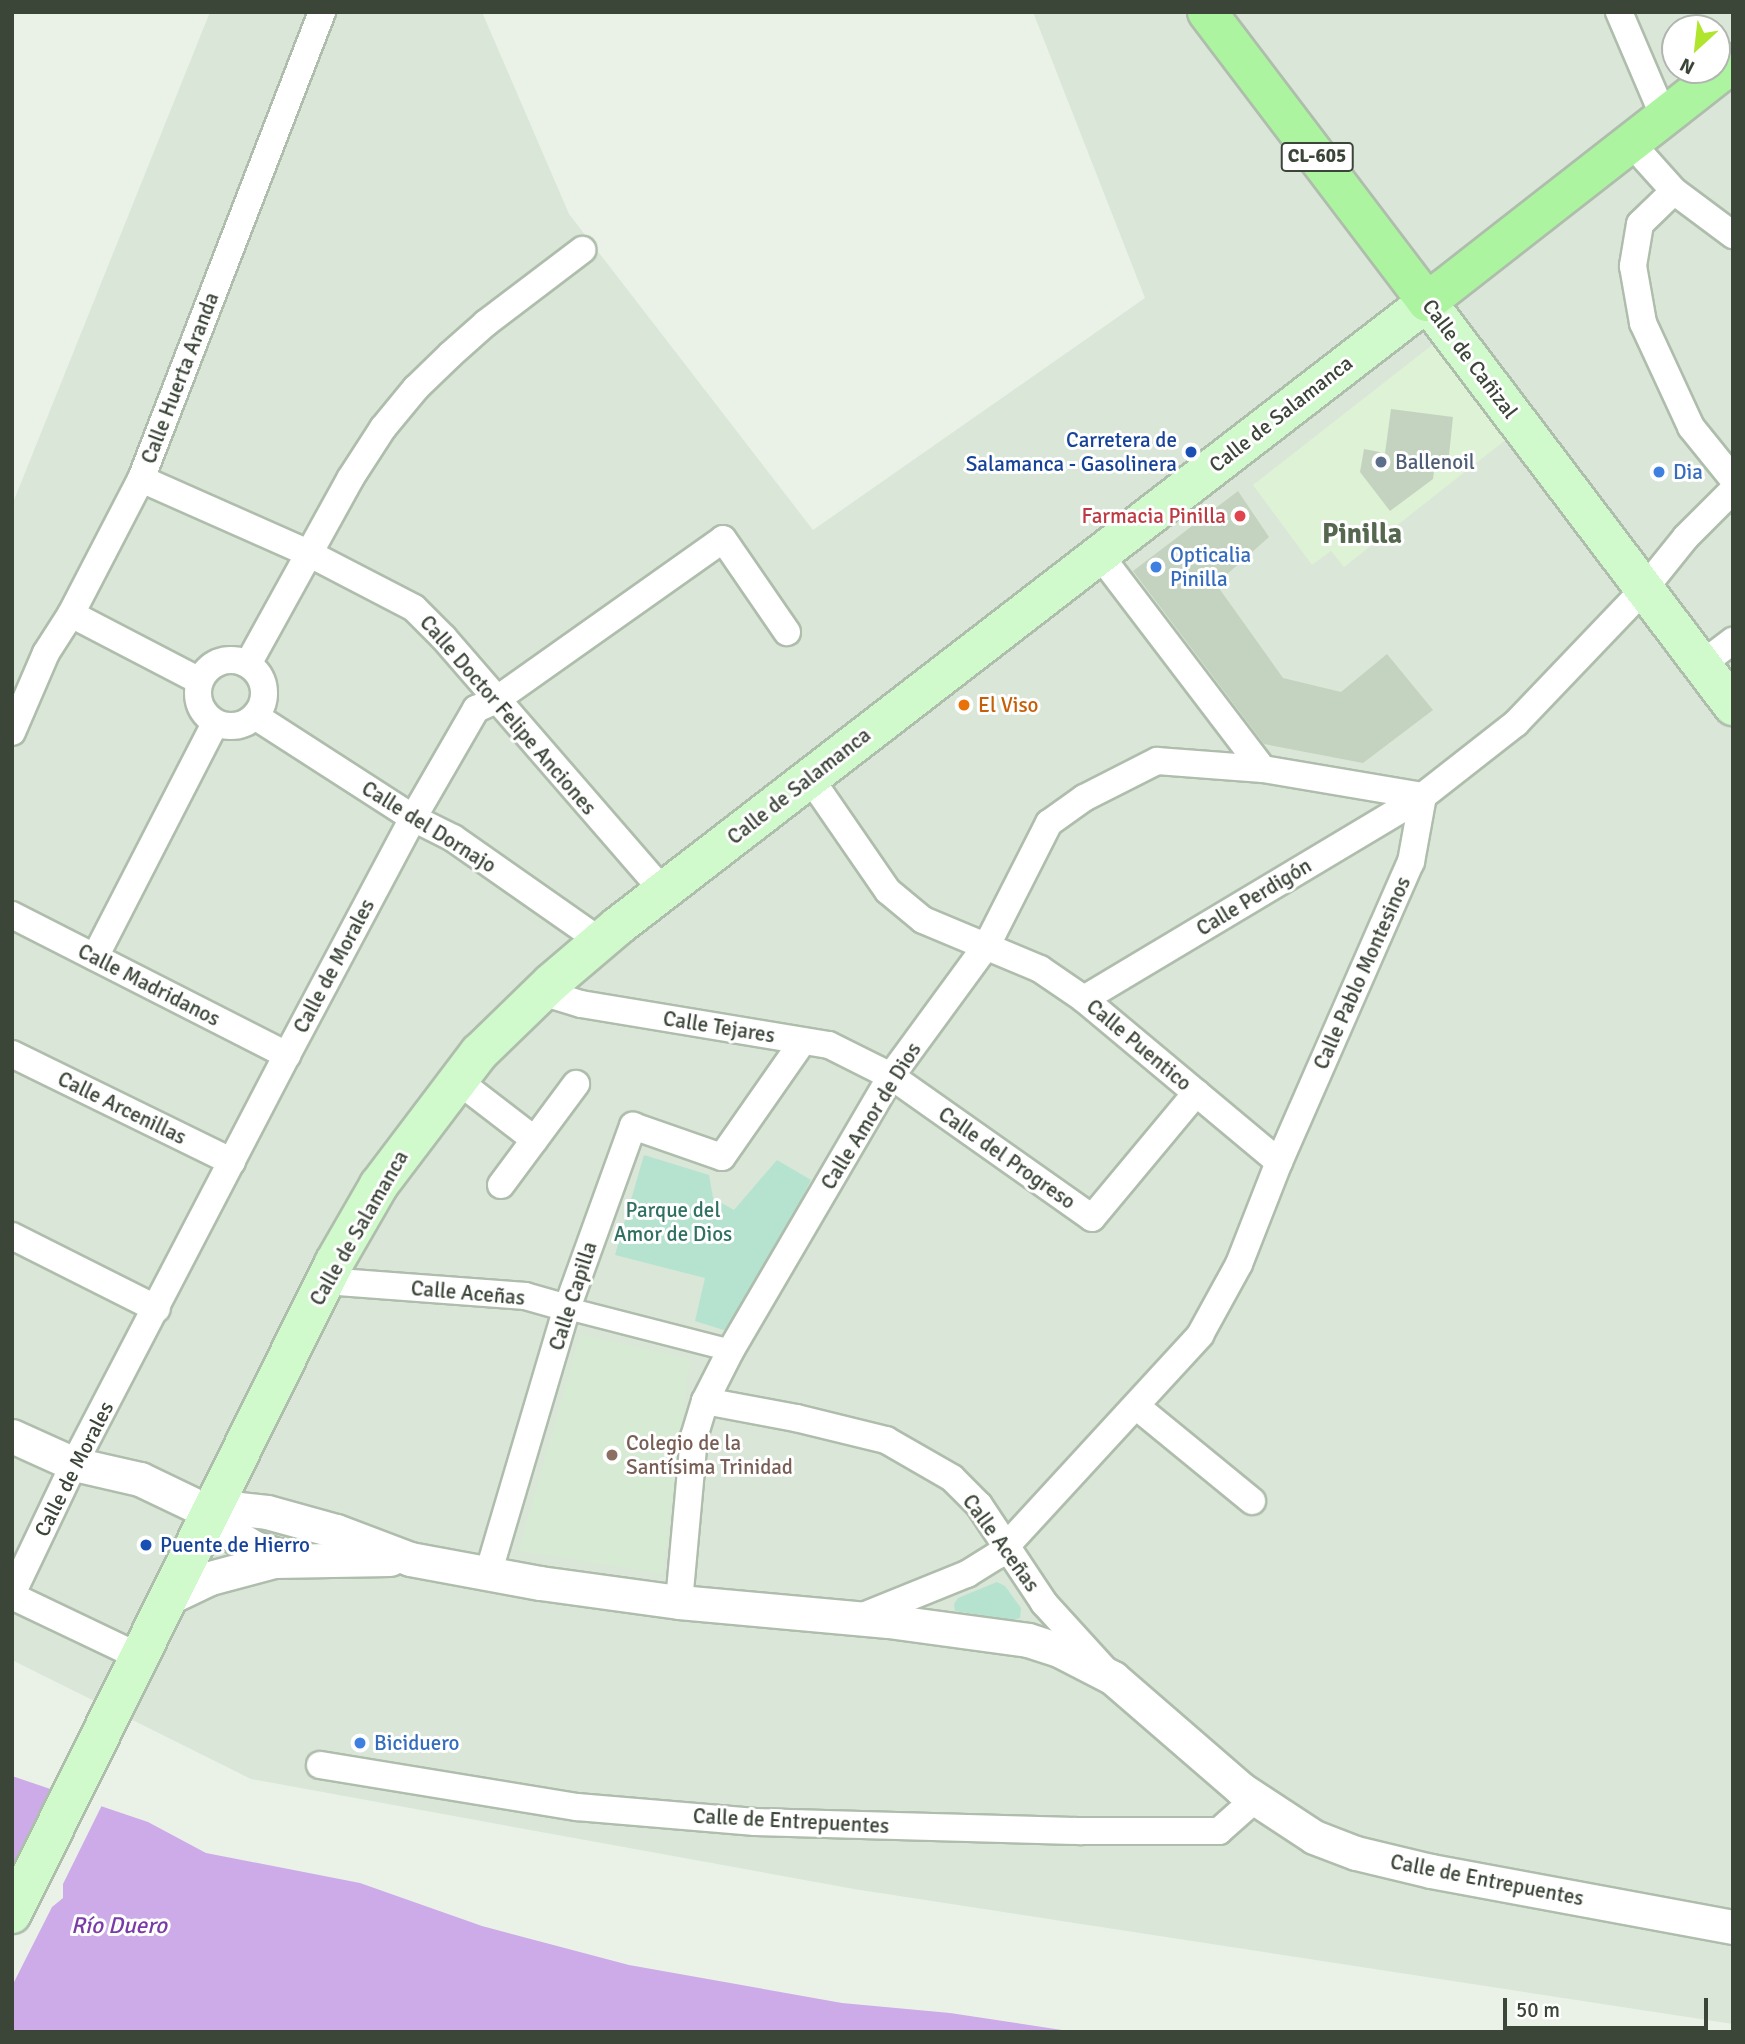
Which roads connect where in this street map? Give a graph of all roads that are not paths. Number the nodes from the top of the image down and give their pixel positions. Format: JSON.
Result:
{"nodes":[{"id":1,"x":322,"y":12,"type":"edge"},
{"id":2,"x":1207,"y":12,"type":"edge"},
{"id":3,"x":1619,"y":12,"type":"edge"},
{"id":4,"x":1733,"y":63,"type":"edge"},
{"id":5,"x":1664,"y":117,"type":"junction"},
{"id":6,"x":1631,"y":143,"type":"junction"},
{"id":7,"x":1674,"y":191,"type":"junction"},
{"id":8,"x":1733,"y":235,"type":"edge"},
{"id":9,"x":582,"y":250,"type":"dead end"},
{"id":10,"x":1427,"y":302,"type":"junction"},
{"id":11,"x":141,"y":479,"type":"junction"},
{"id":12,"x":1733,"y":479,"type":"edge"},
{"id":13,"x":1733,"y":490,"type":"edge"},
{"id":14,"x":310,"y":554,"type":"junction"},
{"id":15,"x":1099,"y":554,"type":"junction"},
{"id":16,"x":1645,"y":588,"type":"junction"},
{"id":17,"x":71,"y":614,"type":"junction"},
{"id":18,"x":787,"y":632,"type":"dead end"},
{"id":19,"x":1733,"y":641,"type":"edge"},
{"id":20,"x":248,"y":664,"type":"junction"},
{"id":21,"x":1702,"y":664,"type":"junction"},
{"id":22,"x":198,"y":680,"type":"junction"},
{"id":23,"x":496,"y":700,"type":"junction"},
{"id":24,"x":1733,"y":706,"type":"edge"},
{"id":25,"x":255,"y":716,"type":"junction"},
{"id":26,"x":215,"y":724,"type":"junction"},
{"id":27,"x":12,"y":732,"type":"edge"},
{"id":28,"x":1263,"y":769,"type":"junction"},
{"id":29,"x":810,"y":778,"type":"junction"},
{"id":30,"x":1423,"y":796,"type":"junction"},
{"id":31,"x":412,"y":818,"type":"junction"},
{"id":32,"x":663,"y":891,"type":"junction"},
{"id":33,"x":12,"y":915,"type":"edge"},
{"id":34,"x":600,"y":941,"type":"junction"},
{"id":35,"x":987,"y":945,"type":"junction"},
{"id":36,"x":94,"y":957,"type":"junction"},
{"id":37,"x":542,"y":992,"type":"junction"},
{"id":38,"x":1084,"y":999,"type":"junction"},
{"id":39,"x":803,"y":1041,"type":"junction"},
{"id":40,"x":12,"y":1054,"type":"edge"},
{"id":41,"x":287,"y":1055,"type":"junction"},
{"id":42,"x":891,"y":1076,"type":"junction"},
{"id":43,"x":457,"y":1080,"type":"junction"},
{"id":44,"x":576,"y":1084,"type":"dead end"},
{"id":45,"x":1196,"y":1093,"type":"junction"},
{"id":46,"x":535,"y":1140,"type":"junction"},
{"id":47,"x":232,"y":1162,"type":"junction"},
{"id":48,"x":1279,"y":1162,"type":"junction"},
{"id":49,"x":502,"y":1185,"type":"dead end"},
{"id":50,"x":12,"y":1236,"type":"edge"},
{"id":51,"x":325,"y":1281,"type":"junction"},
{"id":52,"x":157,"y":1308,"type":"junction"},
{"id":53,"x":567,"y":1308,"type":"junction"},
{"id":54,"x":731,"y":1350,"type":"junction"},
{"id":55,"x":705,"y":1401,"type":"junction"},
{"id":56,"x":1136,"y":1406,"type":"junction"},
{"id":57,"x":12,"y":1436,"type":"edge"},
{"id":58,"x":74,"y":1464,"type":"junction"},
{"id":59,"x":1252,"y":1501,"type":"dead end"},
{"id":60,"x":211,"y":1513,"type":"junction"},
{"id":61,"x":1007,"y":1546,"type":"junction"},
{"id":62,"x":300,"y":1559,"type":"junction"},
{"id":63,"x":410,"y":1559,"type":"junction"},
{"id":64,"x":488,"y":1574,"type":"junction"},
{"id":65,"x":12,"y":1595,"type":"edge"},
{"id":66,"x":170,"y":1597,"type":"junction"},
{"id":67,"x":679,"y":1602,"type":"junction"},
{"id":68,"x":858,"y":1618,"type":"junction"},
{"id":69,"x":140,"y":1657,"type":"junction"},
{"id":70,"x":1112,"y":1678,"type":"junction"},
{"id":71,"x":320,"y":1765,"type":"dead end"},
{"id":72,"x":1254,"y":1800,"type":"junction"},
{"id":73,"x":12,"y":1914,"type":"edge"},
{"id":74,"x":1733,"y":1927,"type":"edge"}],
"edges":[{"from":1,"to":11,"type":"street","name":"Calle Huerta Aranda"},
{"from":2,"to":10,"type":"main road","name":"Calle de Cañizal","number":"CL-605"},
{"from":3,"to":5,"type":"street"},
{"from":4,"to":5,"type":"main road","name":"Calle de Salamanca"},
{"from":5,"to":6,"type":"main road","name":"Calle de Salamanca"},
{"from":6,"to":7,"type":"street"},
{"from":6,"to":10,"type":"main road","name":"Calle de Salamanca"},
{"from":7,"to":8,"type":"street"},
{"from":7,"to":12,"type":"street"},
{"from":9,"to":14,"type":"street"},
{"from":10,"to":15,"type":"main road","name":"Calle de Salamanca"},
{"from":10,"to":16,"type":"main road","name":"Calle de Cañizal"},
{"from":11,"to":14,"type":"street","name":"Calle Doctor Felipe Anciones"},
{"from":11,"to":17,"type":"street","name":"Calle Huerta Aranda"},
{"from":13,"to":16,"type":"street"},
{"from":14,"to":20,"type":"street"},
{"from":14,"to":23,"type":"street","name":"Calle Doctor Felipe Anciones"},
{"from":15,"to":28,"type":"street"},
{"from":15,"to":29,"type":"main road","name":"Calle de Salamanca"},
{"from":16,"to":21,"type":"main road","name":"Calle de Cañizal"},
{"from":16,"to":30,"type":"street"},
{"from":17,"to":22,"type":"street"},
{"from":17,"to":27,"type":"street","name":"Calle Huerta Aranda"},
{"from":18,"to":23,"type":"street","name":"Calle de Morales"},
{"from":19,"to":21,"type":"street"},
{"from":20,"to":22,"type":"street"},
{"from":20,"to":25,"type":"street"},
{"from":21,"to":24,"type":"main road","name":"Calle de Cañizal"},
{"from":22,"to":26,"type":"street"},
{"from":23,"to":31,"type":"street","name":"Calle de Morales"},
{"from":23,"to":32,"type":"street","name":"Calle Doctor Felipe Anciones"},
{"from":25,"to":26,"type":"street"},
{"from":25,"to":31,"type":"street","name":"Calle del Dornajo"},
{"from":26,"to":36,"type":"street"},
{"from":28,"to":30,"type":"street","name":"Calle Amor de Dios"},
{"from":28,"to":35,"type":"street","name":"Calle Amor de Dios"},
{"from":29,"to":32,"type":"main road","name":"Calle de Salamanca"},
{"from":29,"to":35,"type":"street","name":"Calle Puentico"},
{"from":30,"to":38,"type":"street","name":"Calle Perdigón"},
{"from":30,"to":48,"type":"street","name":"Calle Pablo Montesinos"},
{"from":31,"to":34,"type":"street","name":"Calle del Dornajo"},
{"from":31,"to":41,"type":"street","name":"Calle de Morales"},
{"from":32,"to":34,"type":"main road","name":"Calle de Salamanca"},
{"from":33,"to":36,"type":"street","name":"Calle Madridanos"},
{"from":34,"to":37,"type":"main road","name":"Calle de Salamanca"},
{"from":35,"to":38,"type":"street","name":"Calle Puentico"},
{"from":35,"to":42,"type":"street","name":"Calle Amor de Dios"},
{"from":36,"to":41,"type":"street","name":"Calle Madridanos"},
{"from":37,"to":39,"type":"street","name":"Calle Tejares"},
{"from":37,"to":43,"type":"main road","name":"Calle de Salamanca"},
{"from":38,"to":45,"type":"street","name":"Calle Puentico"},
{"from":39,"to":42,"type":"street","name":"Calle Tejares"},
{"from":39,"to":53,"type":"street","name":"Calle Capilla"},
{"from":40,"to":47,"type":"street","name":"Calle Arcenillas"},
{"from":41,"to":47,"type":"street","name":"Calle de Morales"},
{"from":42,"to":45,"type":"street","name":"Calle del Progreso"},
{"from":42,"to":54,"type":"street","name":"Calle Amor de Dios"},
{"from":43,"to":46,"type":"street"},
{"from":43,"to":51,"type":"main road","name":"Calle de Salamanca"},
{"from":44,"to":46,"type":"street"},
{"from":45,"to":48,"type":"street","name":"Calle Puentico"},
{"from":46,"to":49,"type":"street"},
{"from":47,"to":52,"type":"street","name":"Calle de Morales"},
{"from":48,"to":56,"type":"street","name":"Calle Pablo Montesinos"},
{"from":50,"to":52,"type":"street"},
{"from":51,"to":53,"type":"street","name":"Calle Aceñas"},
{"from":51,"to":60,"type":"main road","name":"Calle de Salamanca"},
{"from":52,"to":58,"type":"street","name":"Calle de Morales"},
{"from":53,"to":54,"type":"street","name":"Calle Aceñas"},
{"from":53,"to":64,"type":"street","name":"Calle Capilla"},
{"from":54,"to":55,"type":"street","name":"Calle Amor de Dios"},
{"from":55,"to":61,"type":"street","name":"Calle Aceñas"},
{"from":55,"to":67,"type":"street","name":"Calle Amor de Dios"},
{"from":56,"to":59,"type":"street"},
{"from":56,"to":61,"type":"street","name":"Calle Pablo Montesinos"},
{"from":57,"to":58,"type":"street"},
{"from":58,"to":60,"type":"street"},
{"from":58,"to":65,"type":"street","name":"Calle de Morales"},
{"from":60,"to":62,"type":"street","name":"Calle de Entrepuentes"},
{"from":60,"to":63,"type":"street","name":"Calle de Entrepuentes"},
{"from":60,"to":66,"type":"main road","name":"Calle de Salamanca"},
{"from":61,"to":68,"type":"street","name":"Calle Pablo Montesinos"},
{"from":61,"to":70,"type":"street","name":"Calle Aceñas"},
{"from":62,"to":63,"type":"street","name":"Calle de Entrepuentes"},
{"from":62,"to":66,"type":"street","name":"Calle de Entrepuentes"},
{"from":63,"to":64,"type":"street","name":"Calle de Entrepuentes"},
{"from":64,"to":67,"type":"street","name":"Calle de Entrepuentes"},
{"from":65,"to":69,"type":"street"},
{"from":66,"to":69,"type":"main road","name":"Calle de Salamanca"},
{"from":67,"to":68,"type":"street","name":"Calle de Entrepuentes"},
{"from":68,"to":70,"type":"street","name":"Calle de Entrepuentes"},
{"from":69,"to":73,"type":"main road","name":"Calle de Salamanca"},
{"from":70,"to":72,"type":"street","name":"Calle de Entrepuentes"},
{"from":71,"to":72,"type":"street","name":"Calle de Entrepuentes"},
{"from":72,"to":74,"type":"street","name":"Calle de Entrepuentes"}]}
